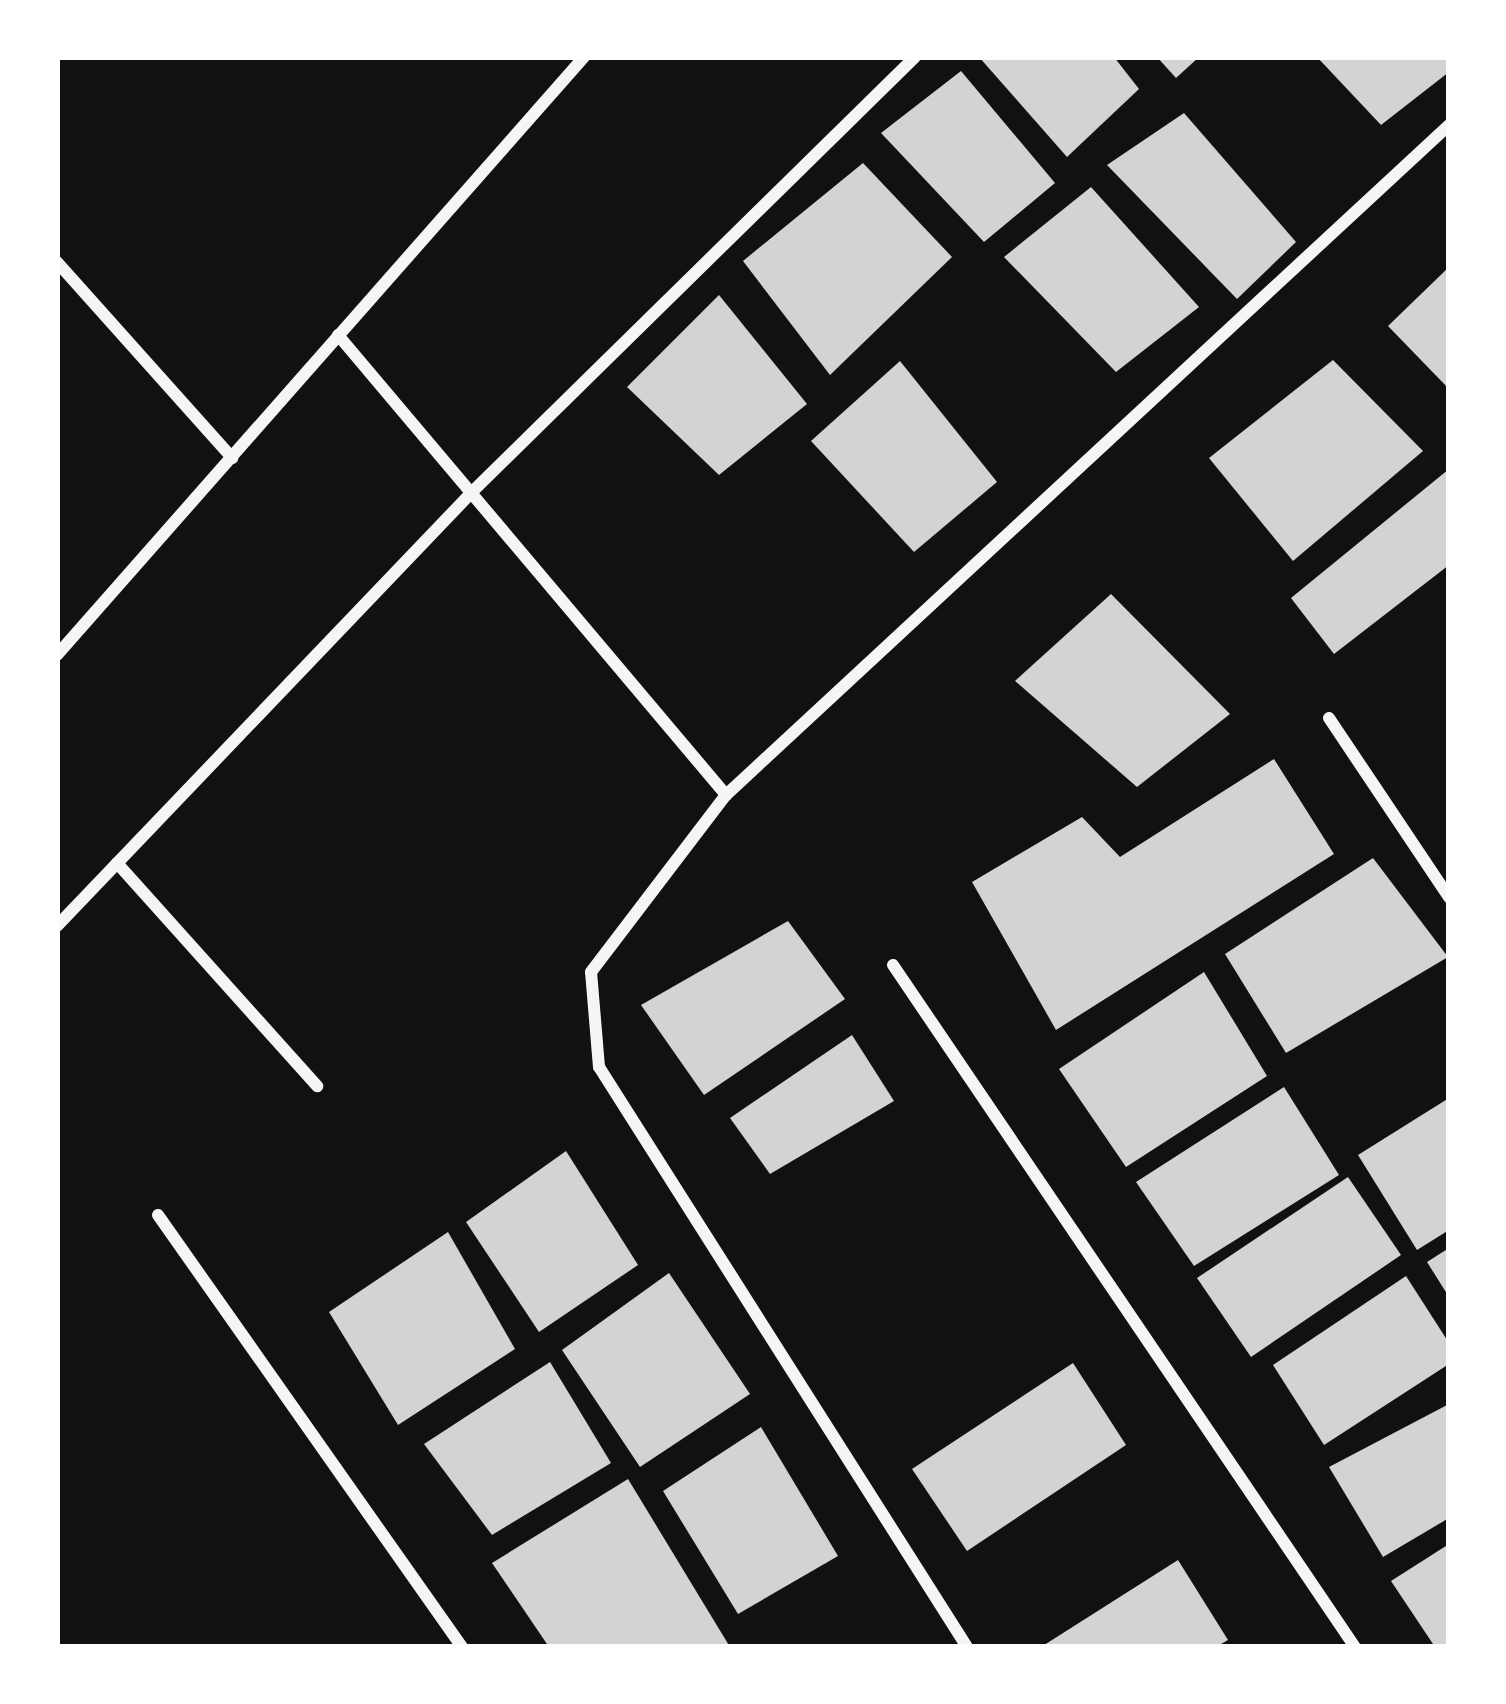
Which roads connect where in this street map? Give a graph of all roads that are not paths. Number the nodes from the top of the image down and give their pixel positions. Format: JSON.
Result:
{"nodes":[{"id":1,"x":584,"y":57,"type":"edge"},
{"id":2,"x":915,"y":57,"type":"edge"},
{"id":3,"x":1449,"y":125,"type":"edge"},
{"id":4,"x":57,"y":262,"type":"edge"},
{"id":5,"x":338,"y":335,"type":"junction"},
{"id":6,"x":232,"y":458,"type":"junction"},
{"id":7,"x":472,"y":492,"type":"junction"},
{"id":8,"x":57,"y":655,"type":"edge"},
{"id":9,"x":1330,"y":718,"type":"dead end"},
{"id":10,"x":726,"y":795,"type":"junction"},
{"id":11,"x":117,"y":863,"type":"junction"},
{"id":12,"x":1449,"y":897,"type":"edge"},
{"id":13,"x":57,"y":926,"type":"edge"},
{"id":14,"x":893,"y":965,"type":"dead end"},
{"id":15,"x":316,"y":1086,"type":"dead end"},
{"id":16,"x":158,"y":1215,"type":"dead end"},
{"id":17,"x":463,"y":1647,"type":"edge"},
{"id":18,"x":967,"y":1647,"type":"edge"},
{"id":19,"x":1355,"y":1647,"type":"edge"}],
"edges":[{"from":1,"to":5,"type":"street"},
{"from":2,"to":7,"type":"street"},
{"from":3,"to":10,"type":"street"},
{"from":4,"to":6,"type":"street"},
{"from":5,"to":6,"type":"street"},
{"from":5,"to":7,"type":"street"},
{"from":6,"to":8,"type":"street"},
{"from":7,"to":10,"type":"street"},
{"from":7,"to":11,"type":"street"},
{"from":9,"to":12,"type":"street"},
{"from":10,"to":18,"type":"street"},
{"from":11,"to":13,"type":"street"},
{"from":11,"to":15,"type":"street"},
{"from":14,"to":19,"type":"street"},
{"from":16,"to":17,"type":"street"}]}
